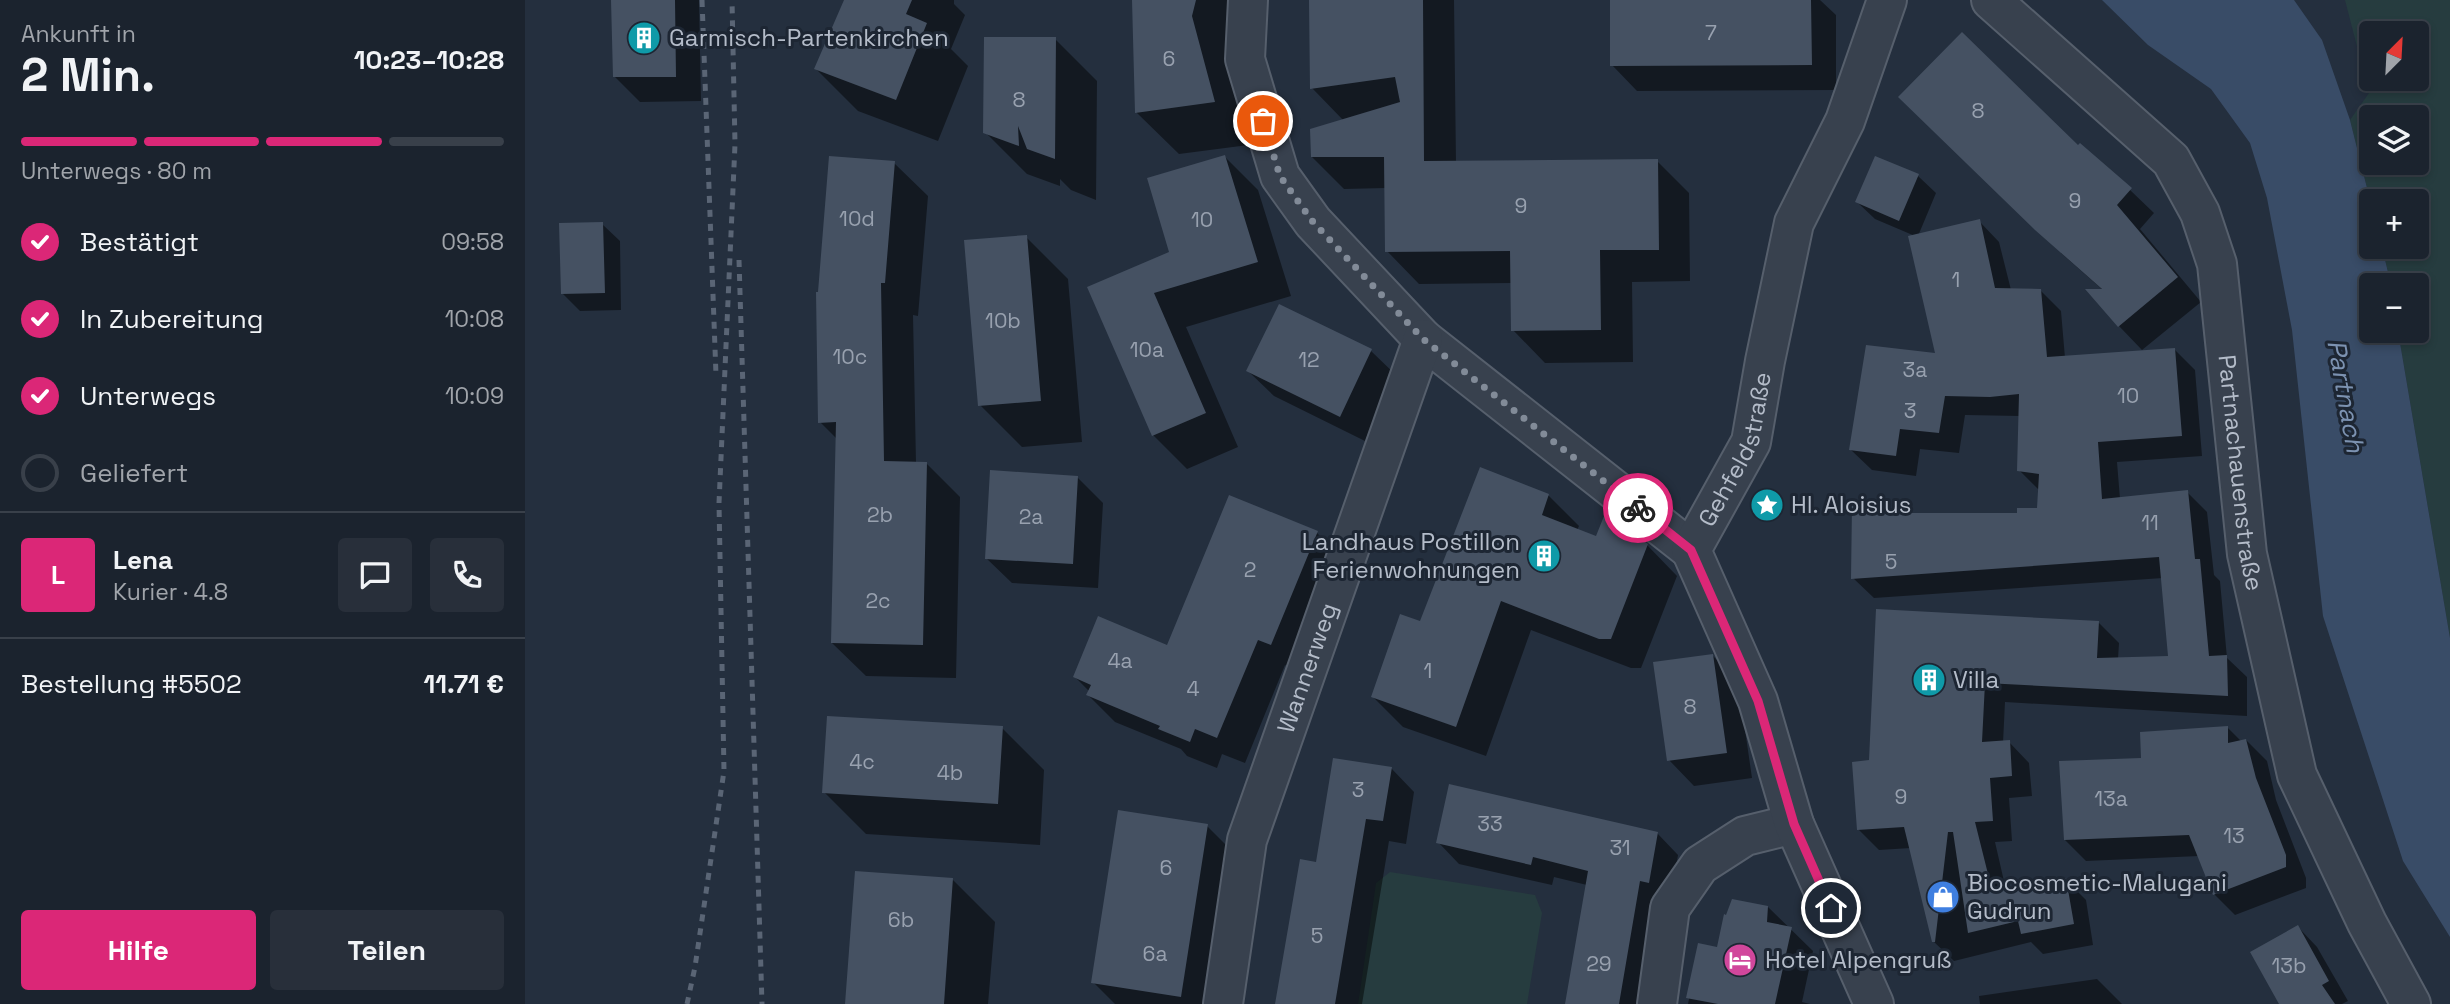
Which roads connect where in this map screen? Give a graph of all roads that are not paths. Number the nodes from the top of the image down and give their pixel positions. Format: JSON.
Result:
{"nodes":[{"id":1,"x":1248,"y":0,"type":"edge"},
{"id":2,"x":1887,"y":0,"type":"edge"},
{"id":3,"x":1991,"y":0,"type":"edge"},
{"id":4,"x":1423,"y":339,"type":"junction"},
{"id":5,"x":1691,"y":550,"type":"junction"},
{"id":6,"x":1794,"y":824,"type":"junction"},
{"id":7,"x":1223,"y":1004,"type":"edge"},
{"id":8,"x":1657,"y":1004,"type":"edge"},
{"id":9,"x":1874,"y":1004,"type":"edge"},
{"id":10,"x":2411,"y":1004,"type":"edge"}],
"edges":[{"from":1,"to":4,"type":"street"},
{"from":2,"to":5,"type":"street","name":"Gehfeldstraße"},
{"from":3,"to":10,"type":"street","name":"Partnachauenstraße"},
{"from":4,"to":5,"type":"street"},
{"from":4,"to":7,"type":"street","name":"Wannerweg"},
{"from":5,"to":6,"type":"street","name":"Gehfeldstraße"},
{"from":6,"to":8,"type":"street"},
{"from":6,"to":9,"type":"street","name":"Gehfeldstraße"}]}
